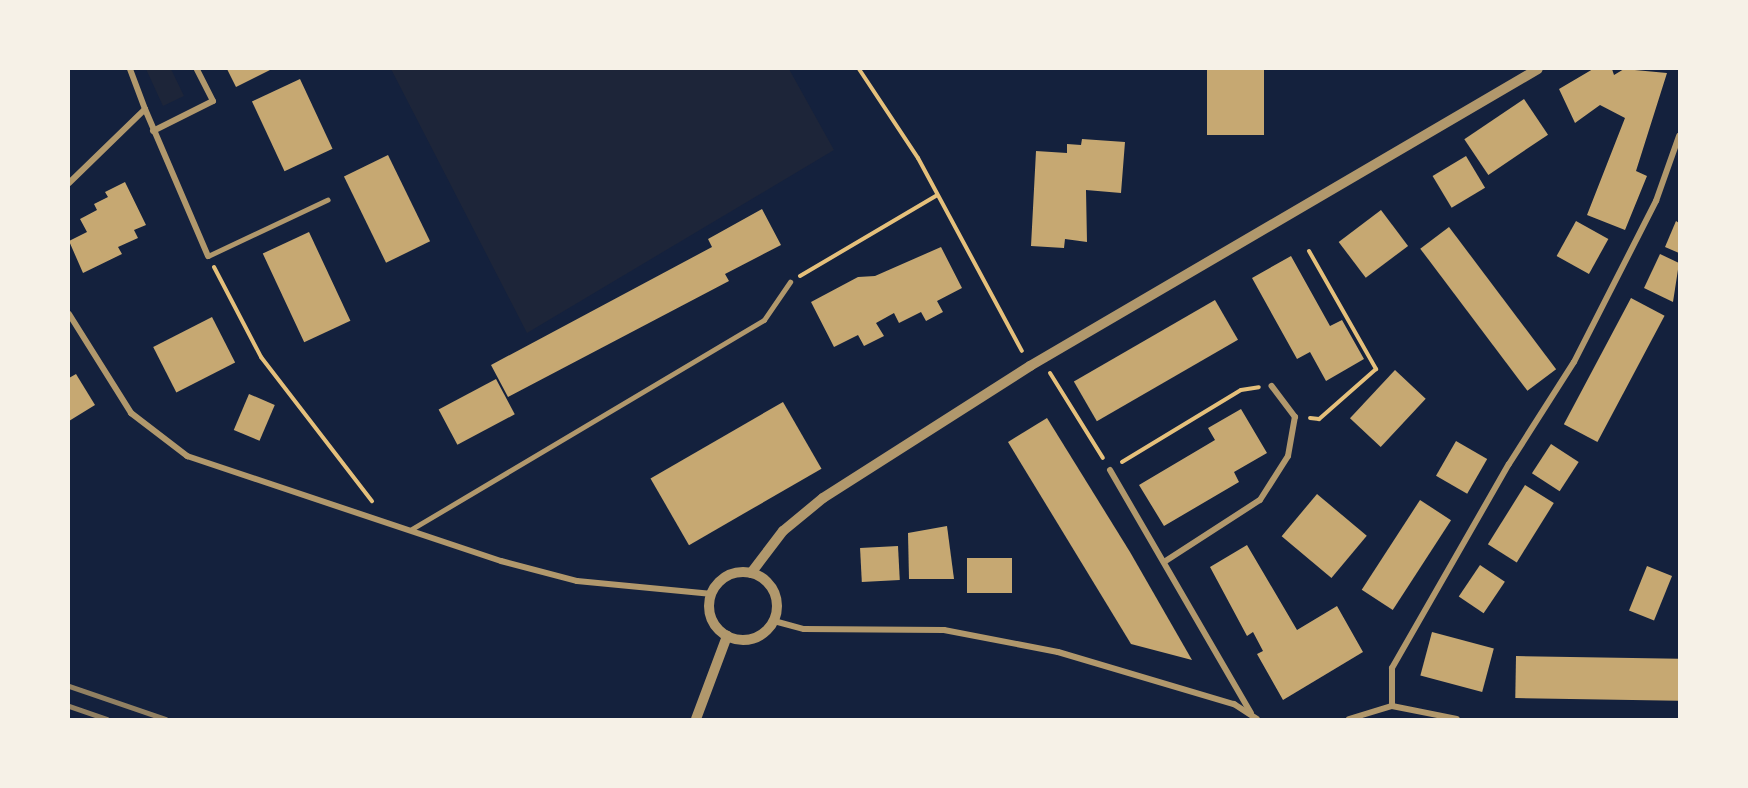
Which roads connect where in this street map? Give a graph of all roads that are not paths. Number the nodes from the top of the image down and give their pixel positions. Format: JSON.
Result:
{"nodes":[{"id":1,"x":130,"y":69,"type":"edge"},
{"id":2,"x":197,"y":69,"type":"edge"},
{"id":3,"x":1538,"y":69,"type":"edge"},
{"id":4,"x":145,"y":109,"type":"junction"},
{"id":5,"x":153,"y":131,"type":"junction"},
{"id":6,"x":1679,"y":136,"type":"edge"},
{"id":7,"x":69,"y":183,"type":"edge"},
{"id":8,"x":327,"y":200,"type":"dead end"},
{"id":9,"x":208,"y":256,"type":"joint"},
{"id":10,"x":790,"y":282,"type":"road end"},
{"id":11,"x":69,"y":314,"type":"edge"},
{"id":12,"x":1272,"y":386,"type":"road end"},
{"id":13,"x":1110,"y":470,"type":"road end"},
{"id":14,"x":412,"y":529,"type":"junction"},
{"id":15,"x":1164,"y":562,"type":"junction"},
{"id":16,"x":751,"y":573,"type":"junction"},
{"id":17,"x":712,"y":594,"type":"junction"},
{"id":18,"x":774,"y":621,"type":"junction"},
{"id":19,"x":727,"y":636,"type":"junction"},
{"id":20,"x":1392,"y":706,"type":"junction"},
{"id":21,"x":1254,"y":716,"type":"edge"},
{"id":22,"x":696,"y":719,"type":"edge"},
{"id":23,"x":1349,"y":719,"type":"edge"},
{"id":24,"x":1457,"y":719,"type":"edge"}],
"edges":[{"from":1,"to":4,"type":"street"},
{"from":2,"to":5,"type":"street"},
{"from":3,"to":16,"type":"street"},
{"from":4,"to":5,"type":"street"},
{"from":4,"to":7,"type":"street"},
{"from":5,"to":9,"type":"street"},
{"from":6,"to":20,"type":"street"},
{"from":8,"to":9,"type":"lane"},
{"from":10,"to":14,"type":"lane"},
{"from":11,"to":14,"type":"street"},
{"from":12,"to":15,"type":"street"},
{"from":13,"to":15,"type":"street"},
{"from":14,"to":17,"type":"street"},
{"from":15,"to":21,"type":"street"},
{"from":16,"to":17,"type":"street"},
{"from":16,"to":18,"type":"street"},
{"from":17,"to":19,"type":"street"},
{"from":18,"to":19,"type":"street"},
{"from":18,"to":21,"type":"street"},
{"from":19,"to":22,"type":"street"},
{"from":20,"to":23,"type":"street"},
{"from":20,"to":24,"type":"street"}]}
